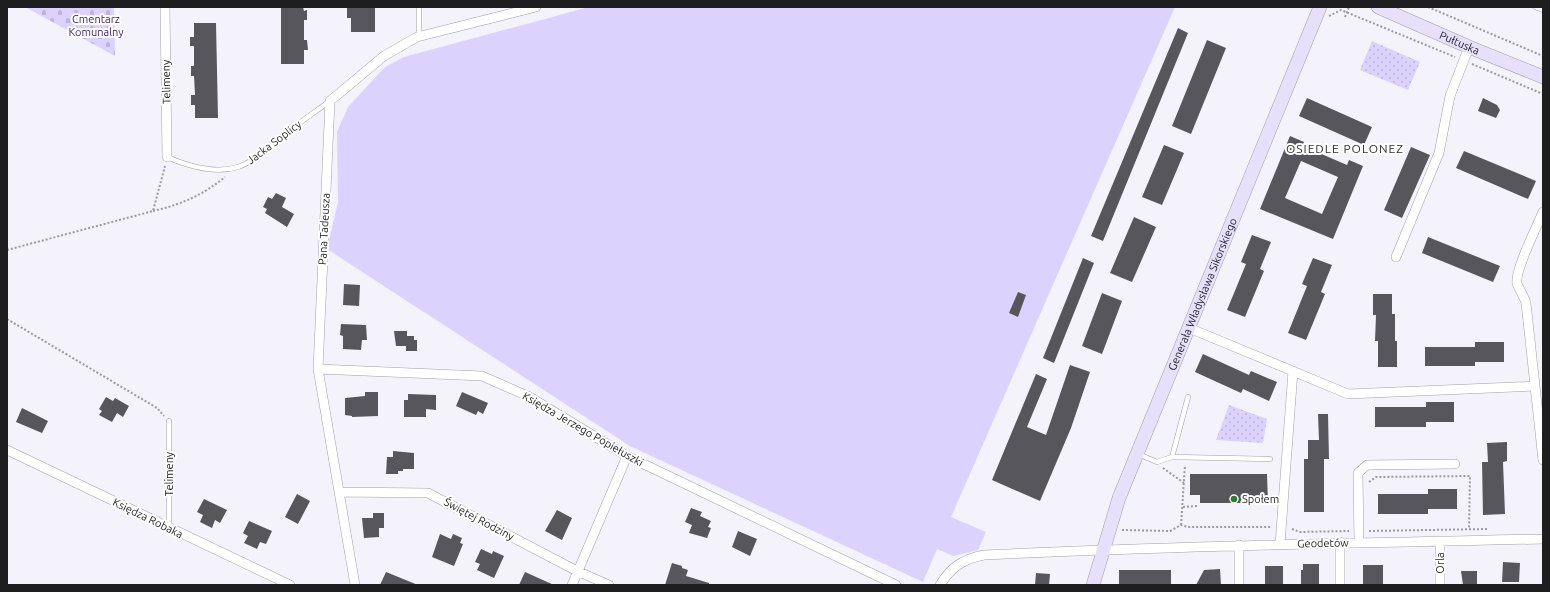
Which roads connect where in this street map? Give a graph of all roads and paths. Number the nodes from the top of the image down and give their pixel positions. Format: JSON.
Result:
{"nodes":[{"id":1,"x":165,"y":7,"type":"edge"},
{"id":2,"x":419,"y":7,"type":"edge"},
{"id":3,"x":536,"y":7,"type":"edge"},
{"id":4,"x":1350,"y":7,"type":"edge"},
{"id":5,"x":1378,"y":7,"type":"edge"},
{"id":6,"x":1428,"y":7,"type":"edge"},
{"id":7,"x":1535,"y":7,"type":"edge"},
{"id":8,"x":1342,"y":8,"type":"edge"},
{"id":9,"x":1543,"y":10,"type":"edge"},
{"id":10,"x":1323,"y":12,"type":"edge"},
{"id":11,"x":1347,"y":12,"type":"junction"},
{"id":12,"x":1345,"y":17,"type":"dead end"},
{"id":13,"x":419,"y":36,"type":"junction"},
{"id":14,"x":1469,"y":47,"type":"junction"},
{"id":15,"x":1543,"y":56,"type":"edge"},
{"id":16,"x":1463,"y":60,"type":"junction"},
{"id":17,"x":1543,"y":76,"type":"edge"},
{"id":18,"x":1543,"y":94,"type":"edge"},
{"id":19,"x":330,"y":101,"type":"junction"},
{"id":20,"x":168,"y":157,"type":"junction"},
{"id":21,"x":237,"y":167,"type":"junction"},
{"id":22,"x":153,"y":211,"type":"junction"},
{"id":23,"x":1543,"y":212,"type":"edge"},
{"id":24,"x":7,"y":250,"type":"edge"},
{"id":25,"x":1396,"y":257,"type":"dead end"},
{"id":26,"x":7,"y":319,"type":"edge"},
{"id":27,"x":1189,"y":328,"type":"junction"},
{"id":28,"x":318,"y":369,"type":"junction"},
{"id":29,"x":1293,"y":371,"type":"junction"},
{"id":30,"x":1536,"y":386,"type":"junction"},
{"id":31,"x":1188,"y":397,"type":"dead end"},
{"id":32,"x":169,"y":421,"type":"joint"},
{"id":33,"x":7,"y":450,"type":"edge"},
{"id":34,"x":1137,"y":454,"type":"junction"},
{"id":35,"x":627,"y":456,"type":"junction"},
{"id":36,"x":1172,"y":457,"type":"junction"},
{"id":37,"x":1186,"y":457,"type":"junction"},
{"id":38,"x":1270,"y":459,"type":"dead end"},
{"id":39,"x":1543,"y":460,"type":"edge"},
{"id":40,"x":1157,"y":462,"type":"junction"},
{"id":41,"x":1455,"y":464,"type":"dead end"},
{"id":42,"x":1184,"y":483,"type":"junction"},
{"id":43,"x":1368,"y":484,"type":"dead end"},
{"id":44,"x":340,"y":492,"type":"junction"},
{"id":45,"x":1197,"y":506,"type":"dead end"},
{"id":46,"x":1183,"y":507,"type":"junction"},
{"id":47,"x":169,"y":528,"type":"junction"},
{"id":48,"x":1119,"y":529,"type":"dead end"},
{"id":49,"x":1469,"y":529,"type":"dead end"},
{"id":50,"x":1543,"y":539,"type":"edge"},
{"id":51,"x":1440,"y":541,"type":"junction"},
{"id":52,"x":1340,"y":542,"type":"junction"},
{"id":53,"x":1359,"y":542,"type":"junction"},
{"id":54,"x":1280,"y":544,"type":"junction"},
{"id":55,"x":1239,"y":545,"type":"junction"},
{"id":56,"x":1103,"y":549,"type":"junction"},
{"id":57,"x":578,"y":571,"type":"junction"},
{"id":58,"x":290,"y":585,"type":"edge"},
{"id":59,"x":355,"y":585,"type":"edge"},
{"id":60,"x":572,"y":585,"type":"edge"},
{"id":61,"x":609,"y":585,"type":"edge"},
{"id":62,"x":896,"y":585,"type":"edge"},
{"id":63,"x":940,"y":585,"type":"edge"},
{"id":64,"x":1093,"y":585,"type":"edge"},
{"id":65,"x":1239,"y":585,"type":"edge"},
{"id":66,"x":1340,"y":585,"type":"edge"},
{"id":67,"x":1440,"y":585,"type":"edge"}],
"edges":[{"from":1,"to":20,"type":"street","name":"Telimeny"},
{"from":2,"to":13,"type":"lane"},
{"from":3,"to":13,"type":"street"},
{"from":4,"to":11,"type":"path"},
{"from":5,"to":14,"type":"street","name":"Pułtuska"},
{"from":6,"to":15,"type":"path"},
{"from":7,"to":9,"type":"lane"},
{"from":8,"to":10,"type":"path"},
{"from":8,"to":11,"type":"path"},
{"from":10,"to":27,"type":"street","name":"Generała Władysława Sikorskiego"},
{"from":11,"to":12,"type":"path"},
{"from":11,"to":16,"type":"path"},
{"from":13,"to":19,"type":"street"},
{"from":14,"to":16,"type":"street"},
{"from":14,"to":17,"type":"street","name":"Pułtuska"},
{"from":16,"to":18,"type":"path"},
{"from":16,"to":25,"type":"street"},
{"from":19,"to":21,"type":"lane","name":"Jacka Soplicy"},
{"from":19,"to":28,"type":"street","name":"Pana Tadeusza"},
{"from":20,"to":21,"type":"lane","name":"Jacka Soplicy"},
{"from":20,"to":22,"type":"path"},
{"from":21,"to":22,"type":"path"},
{"from":22,"to":24,"type":"path"},
{"from":23,"to":30,"type":"street"},
{"from":26,"to":32,"type":"path"},
{"from":27,"to":29,"type":"street"},
{"from":27,"to":34,"type":"street","name":"Generała Władysława Sikorskiego"},
{"from":28,"to":35,"type":"street","name":"Księdza Jerzego Popiełuszki"},
{"from":28,"to":44,"type":"street","name":"Pana Tadeusza"},
{"from":29,"to":30,"type":"street"},
{"from":29,"to":54,"type":"street"},
{"from":30,"to":39,"type":"street"},
{"from":31,"to":36,"type":"lane"},
{"from":32,"to":47,"type":"lane","name":"Telimeny"},
{"from":33,"to":47,"type":"street","name":"Księdza Robaka"},
{"from":34,"to":40,"type":"lane"},
{"from":34,"to":56,"type":"street","name":"Generała Władysława Sikorskiego"},
{"from":35,"to":57,"type":"street"},
{"from":35,"to":62,"type":"street","name":"Księdza Jerzego Popiełuszki"},
{"from":36,"to":37,"type":"lane"},
{"from":36,"to":40,"type":"lane"},
{"from":37,"to":38,"type":"lane"},
{"from":37,"to":42,"type":"path"},
{"from":40,"to":42,"type":"path"},
{"from":41,"to":53,"type":"street"},
{"from":42,"to":46,"type":"path"},
{"from":43,"to":49,"type":"path"},
{"from":44,"to":57,"type":"street","name":"Świętej Rodziny"},
{"from":44,"to":59,"type":"street","name":"Pana Tadeusza"},
{"from":45,"to":46,"type":"path"},
{"from":46,"to":48,"type":"path"},
{"from":47,"to":58,"type":"street","name":"Księdza Robaka"},
{"from":50,"to":51,"type":"street","name":"Geodetów"},
{"from":51,"to":53,"type":"street","name":"Geodetów"},
{"from":51,"to":67,"type":"street","name":"Orla"},
{"from":52,"to":53,"type":"street","name":"Geodetów"},
{"from":52,"to":54,"type":"street","name":"Geodetów"},
{"from":52,"to":66,"type":"street"},
{"from":54,"to":55,"type":"street","name":"Geodetów"},
{"from":55,"to":56,"type":"street","name":"Geodetów"},
{"from":55,"to":65,"type":"street"},
{"from":56,"to":63,"type":"street","name":"Geodetów"},
{"from":56,"to":64,"type":"street","name":"Generała Władysława Sikorskiego"},
{"from":57,"to":60,"type":"street"},
{"from":57,"to":61,"type":"street","name":"Świętej Rodziny"}]}
